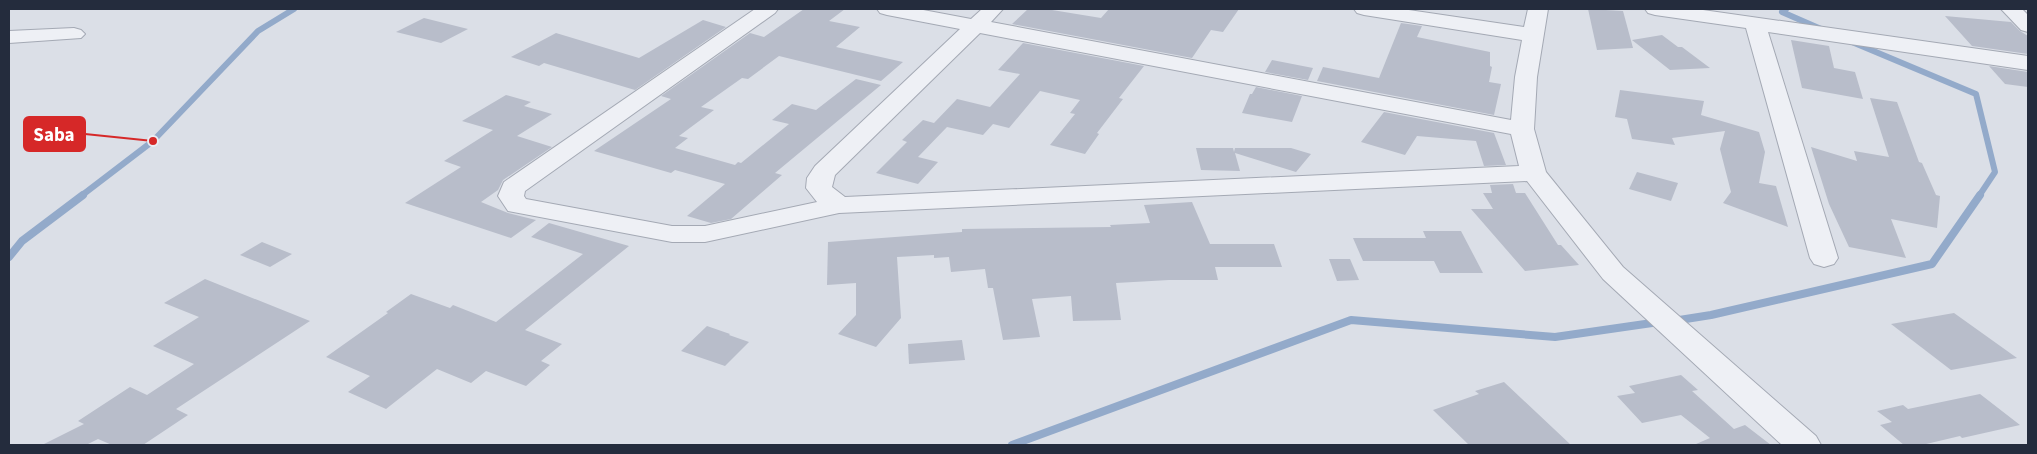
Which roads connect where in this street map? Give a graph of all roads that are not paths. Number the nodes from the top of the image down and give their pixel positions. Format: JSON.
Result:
{"nodes":[{"id":1,"x":768,"y":9,"type":"edge"},
{"id":2,"x":887,"y":9,"type":"edge"},
{"id":3,"x":993,"y":9,"type":"edge"},
{"id":4,"x":1364,"y":9,"type":"edge"},
{"id":5,"x":1655,"y":9,"type":"edge"},
{"id":6,"x":2011,"y":9,"type":"edge"},
{"id":7,"x":1702,"y":12,"type":"edge"},
{"id":8,"x":1535,"y":22,"type":"edge"},
{"id":9,"x":1755,"y":23,"type":"junction"},
{"id":10,"x":976,"y":26,"type":"junction"},
{"id":11,"x":2028,"y":26,"type":"edge"},
{"id":12,"x":74,"y":34,"type":"dead end"},
{"id":13,"x":9,"y":37,"type":"edge"},
{"id":14,"x":2028,"y":63,"type":"edge"},
{"id":15,"x":1522,"y":129,"type":"junction"},
{"id":16,"x":1534,"y":173,"type":"junction"},
{"id":17,"x":839,"y":205,"type":"junction"},
{"id":18,"x":1824,"y":258,"type":"dead end"},
{"id":19,"x":1804,"y":445,"type":"edge"}],
"edges":[{"from":1,"to":17,"type":"street"},
{"from":2,"to":10,"type":"street"},
{"from":3,"to":10,"type":"street"},
{"from":4,"to":8,"type":"street"},
{"from":5,"to":7,"type":"street"},
{"from":6,"to":11,"type":"street"},
{"from":7,"to":9,"type":"street"},
{"from":8,"to":15,"type":"street"},
{"from":9,"to":14,"type":"street"},
{"from":9,"to":18,"type":"street"},
{"from":10,"to":15,"type":"street"},
{"from":10,"to":17,"type":"street"},
{"from":12,"to":13,"type":"street"},
{"from":15,"to":16,"type":"street"},
{"from":16,"to":17,"type":"street"},
{"from":16,"to":19,"type":"street"}]}
